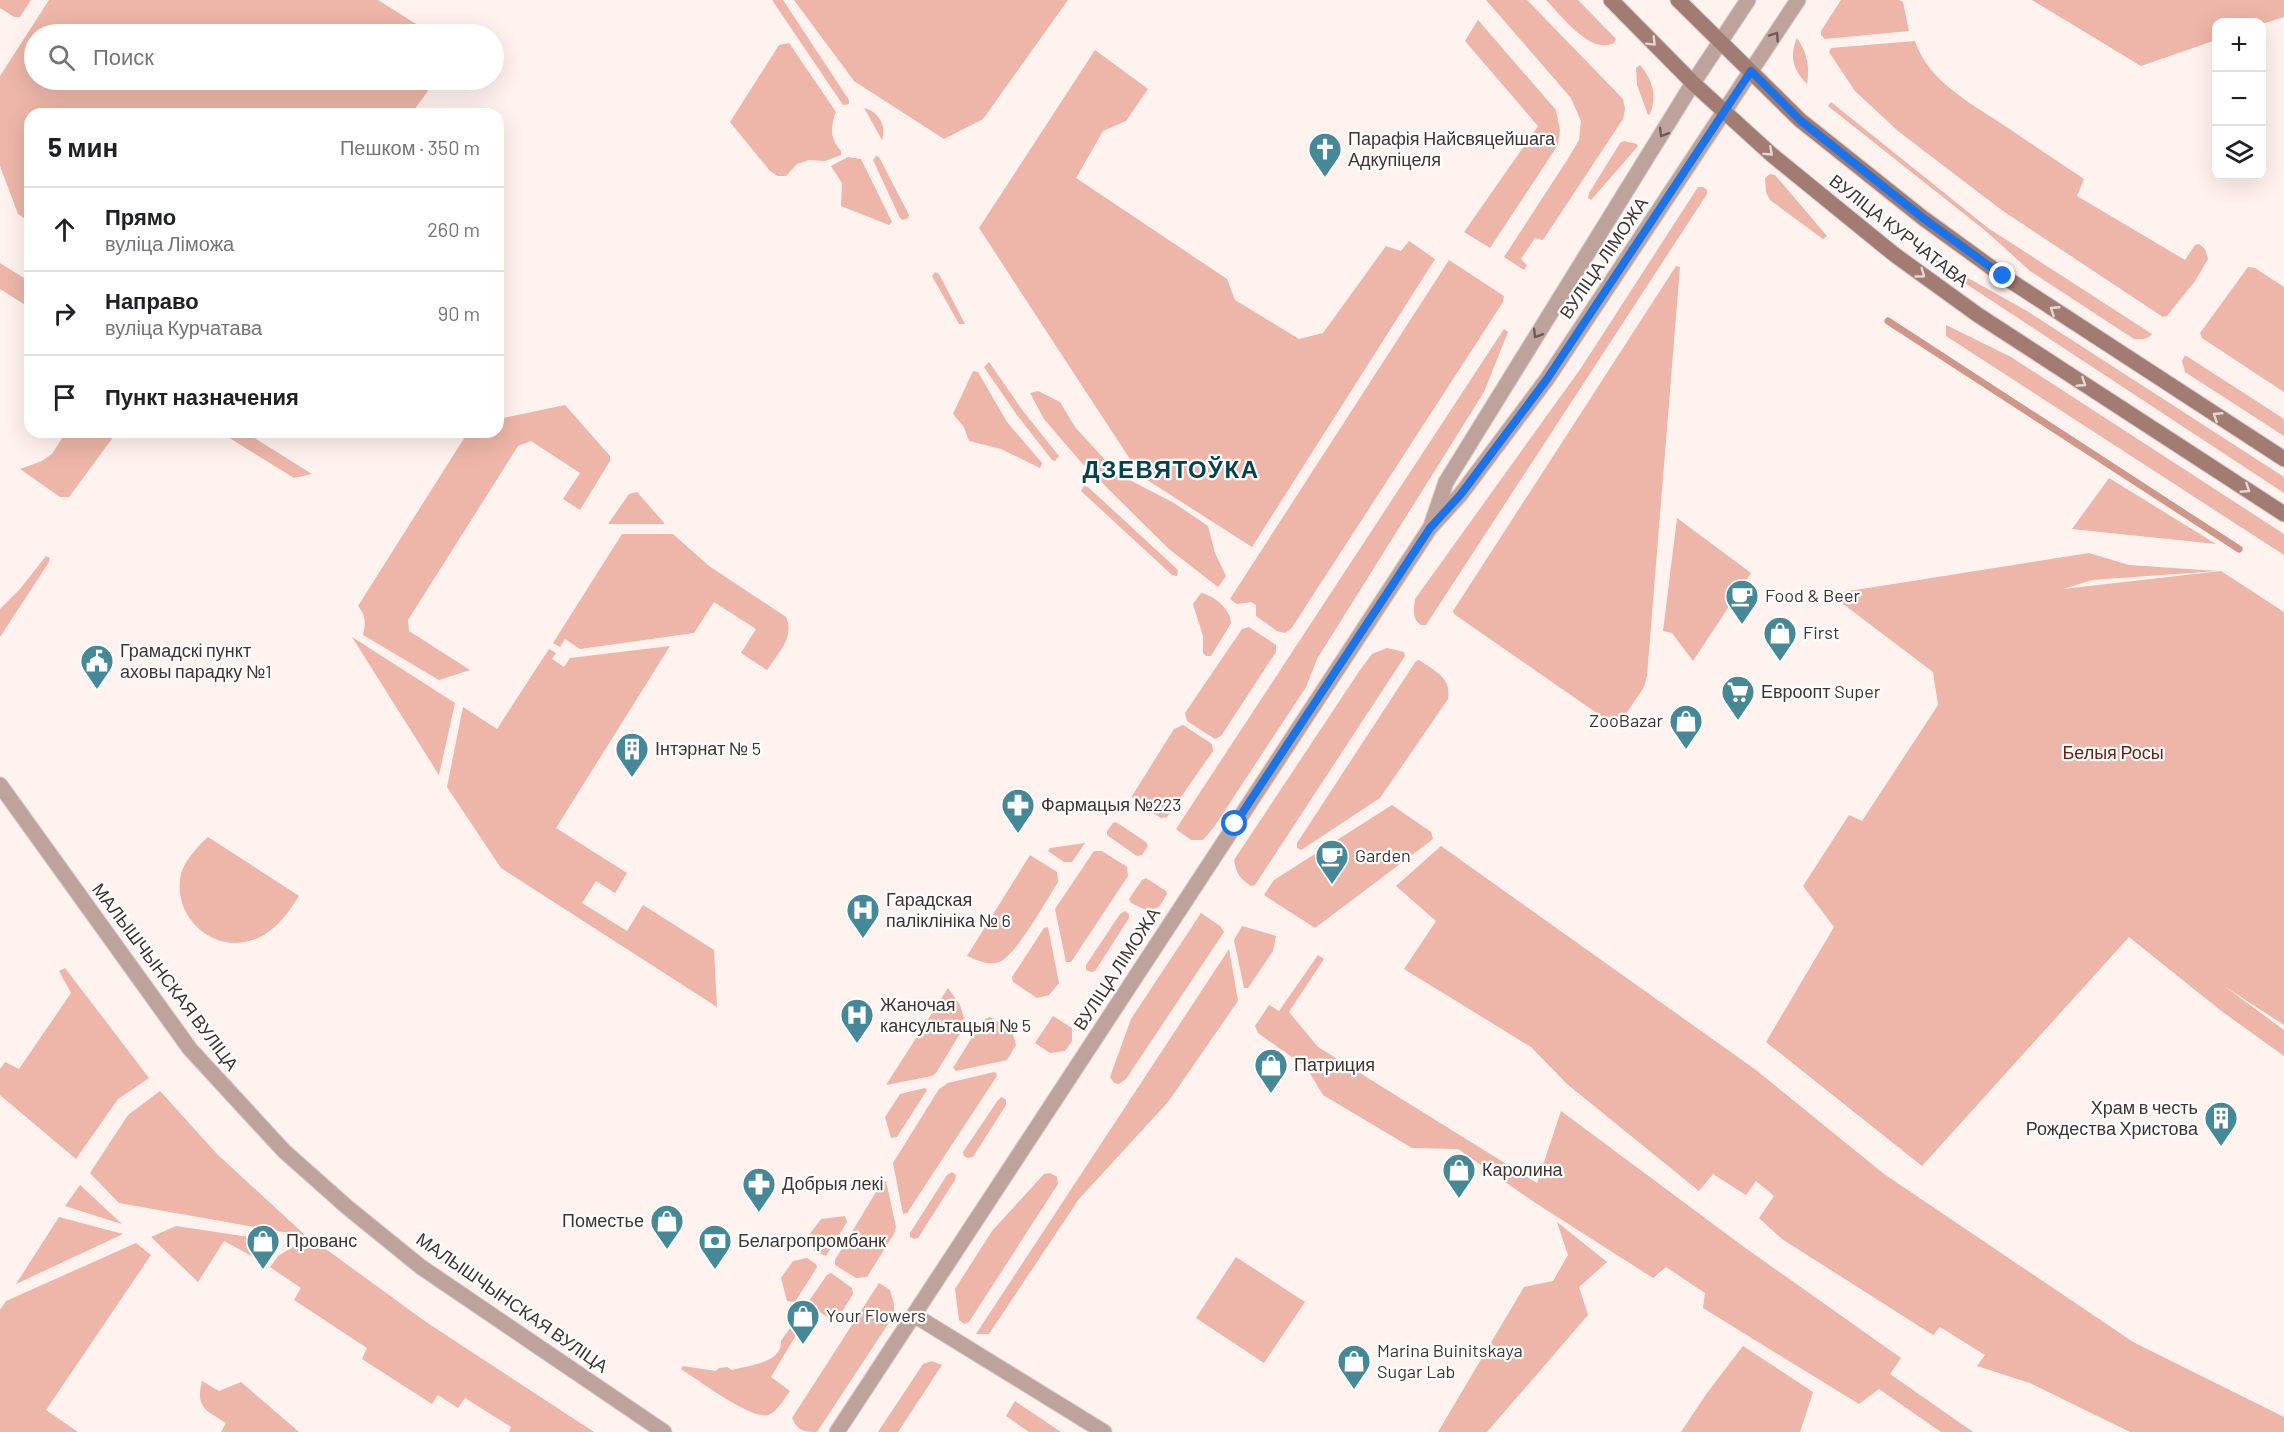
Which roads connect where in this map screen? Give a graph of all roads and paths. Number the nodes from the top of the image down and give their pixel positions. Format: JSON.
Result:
{"nodes":[{"id":1,"x":1611,"y":0,"type":"edge"},
{"id":2,"x":1678,"y":0,"type":"edge"},
{"id":3,"x":1748,"y":0,"type":"edge"},
{"id":4,"x":1798,"y":0,"type":"edge"},
{"id":5,"x":1720,"y":42,"type":"junction"},
{"id":6,"x":1751,"y":71,"type":"junction"},
{"id":7,"x":1693,"y":83,"type":"junction"},
{"id":8,"x":1726,"y":112,"type":"junction"},
{"id":9,"x":2284,"y":459,"type":"edge"},
{"id":10,"x":2284,"y":514,"type":"edge"},
{"id":11,"x":1430,"y":528,"type":"junction"},
{"id":12,"x":0,"y":785,"type":"edge"},
{"id":13,"x":914,"y":1315,"type":"junction"},
{"id":14,"x":664,"y":1432,"type":"edge"},
{"id":15,"x":837,"y":1432,"type":"edge"},
{"id":16,"x":1104,"y":1432,"type":"edge"}],
"edges":[{"from":1,"to":7,"type":"main road","name":"ВУЛІЦА КУРЧАТАВА","one_way":true},
{"from":2,"to":5,"type":"main road","name":"ВУЛІЦА КУРЧАТАВА"},
{"from":3,"to":5,"type":"street","name":"ВУЛІЦА ЛІМОЖА"},
{"from":6,"to":4,"type":"street","name":"ВУЛІЦА ЛІМОЖА","one_way":true},
{"from":5,"to":6,"type":"main road","name":"ВУЛІЦА КУРЧАТАВА"},
{"from":5,"to":7,"type":"street","name":"ВУЛІЦА ЛІМОЖА"},
{"from":6,"to":8,"type":"street","name":"ВУЛІЦА ЛІМОЖА"},
{"from":9,"to":6,"type":"main road","name":"ВУЛІЦА КУРЧАТАВА","one_way":true},
{"from":7,"to":8,"type":"main road","name":"ВУЛІЦА КУРЧАТАВА"},
{"from":7,"to":11,"type":"street","name":"ВУЛІЦА ЛІМОЖА","one_way":true},
{"from":8,"to":10,"type":"main road","name":"ВУЛІЦА КУРЧАТАВА","one_way":true},
{"from":8,"to":11,"type":"street","name":"ВУЛІЦА ЛІМОЖА"},
{"from":11,"to":13,"type":"street","name":"ВУЛІЦА ЛІМОЖА"},
{"from":12,"to":14,"type":"street","name":"МАЛЫШЧЫНСКАЯ ВУЛІЦА"},
{"from":13,"to":15,"type":"street","name":"ВУЛІЦА ЛІМОЖА"},
{"from":13,"to":16,"type":"street"}]}
